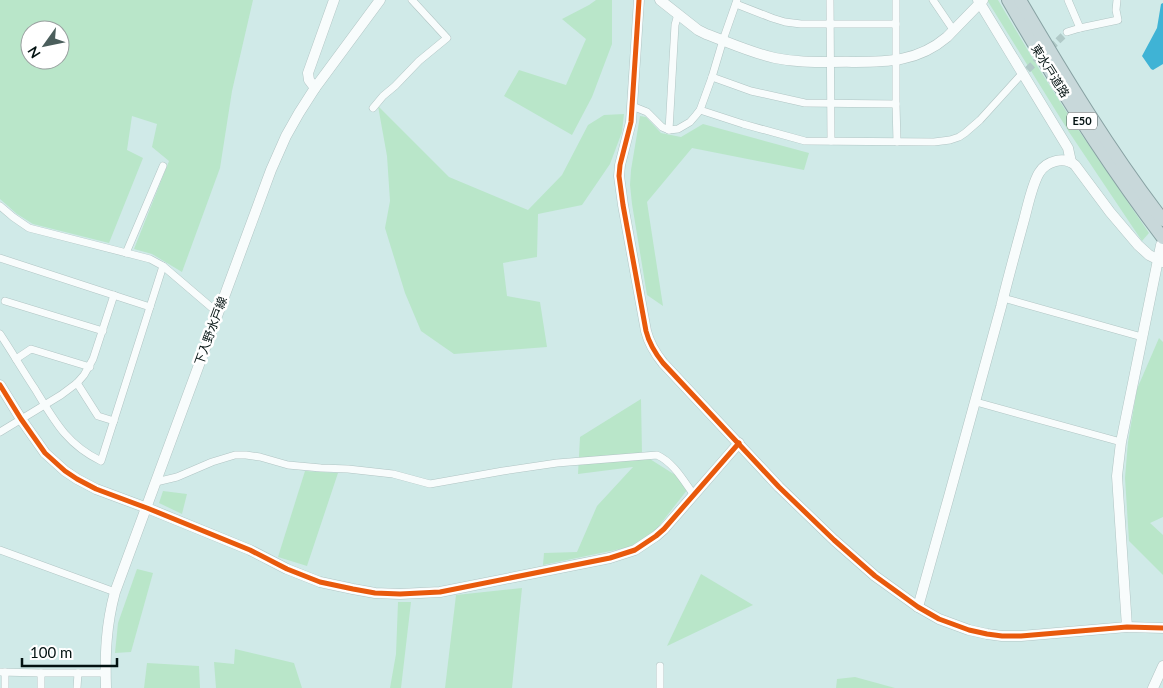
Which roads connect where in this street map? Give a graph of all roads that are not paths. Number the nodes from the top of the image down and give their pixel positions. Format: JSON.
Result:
{"nodes":[{"id":1,"x":334,"y":0,"type":"edge"},
{"id":2,"x":380,"y":0,"type":"edge"},
{"id":3,"x":412,"y":0,"type":"edge"},
{"id":4,"x":639,"y":0,"type":"edge"},
{"id":5,"x":660,"y":0,"type":"edge"},
{"id":6,"x":830,"y":0,"type":"edge"},
{"id":7,"x":896,"y":0,"type":"edge"},
{"id":8,"x":934,"y":0,"type":"edge"},
{"id":9,"x":1008,"y":0,"type":"edge"},
{"id":10,"x":1020,"y":0,"type":"edge"},
{"id":11,"x":1068,"y":0,"type":"edge"},
{"id":12,"x":1118,"y":0,"type":"edge"},
{"id":13,"x":981,"y":1,"type":"edge"},
{"id":14,"x":737,"y":2,"type":"edge"},
{"id":15,"x":678,"y":14,"type":"junction"},
{"id":16,"x":896,"y":24,"type":"junction"},
{"id":17,"x":831,"y":25,"type":"junction"},
{"id":18,"x":1080,"y":28,"type":"junction"},
{"id":19,"x":954,"y":31,"type":"junction"},
{"id":20,"x":1066,"y":32,"type":"tunnel mouth"},
{"id":21,"x":723,"y":40,"type":"junction"},
{"id":22,"x":897,"y":61,"type":"junction"},
{"id":23,"x":832,"y":62,"type":"junction"},
{"id":24,"x":712,"y":77,"type":"junction"},
{"id":25,"x":1019,"y":77,"type":"tunnel mouth"},
{"id":26,"x":315,"y":88,"type":"junction"},
{"id":27,"x":831,"y":104,"type":"junction"},
{"id":28,"x":896,"y":104,"type":"junction"},
{"id":29,"x":632,"y":106,"type":"junction"},
{"id":30,"x":374,"y":108,"type":"dead end"},
{"id":31,"x":700,"y":110,"type":"junction"},
{"id":32,"x":669,"y":130,"type":"junction"},
{"id":33,"x":831,"y":141,"type":"junction"},
{"id":34,"x":897,"y":142,"type":"junction"},
{"id":35,"x":1071,"y":162,"type":"junction"},
{"id":36,"x":163,"y":166,"type":"dead end"},
{"id":37,"x":0,"y":206,"type":"edge"},
{"id":38,"x":1163,"y":220,"type":"edge"},
{"id":39,"x":1162,"y":241,"type":"edge"},
{"id":40,"x":126,"y":253,"type":"junction"},
{"id":41,"x":0,"y":258,"type":"edge"},
{"id":42,"x":1160,"y":261,"type":"edge"},
{"id":43,"x":163,"y":266,"type":"junction"},
{"id":44,"x":114,"y":295,"type":"junction"},
{"id":45,"x":1003,"y":298,"type":"junction"},
{"id":46,"x":5,"y":301,"type":"dead end"},
{"id":47,"x":150,"y":307,"type":"junction"},
{"id":48,"x":218,"y":313,"type":"junction"},
{"id":49,"x":103,"y":331,"type":"junction"},
{"id":50,"x":0,"y":334,"type":"edge"},
{"id":51,"x":1142,"y":337,"type":"junction"},
{"id":52,"x":16,"y":359,"type":"junction"},
{"id":53,"x":90,"y":367,"type":"junction"},
{"id":54,"x":77,"y":383,"type":"junction"},
{"id":55,"x":0,"y":384,"type":"edge"},
{"id":56,"x":976,"y":402,"type":"junction"},
{"id":57,"x":44,"y":405,"type":"junction"},
{"id":58,"x":22,"y":419,"type":"junction"},
{"id":59,"x":114,"y":421,"type":"junction"},
{"id":60,"x":0,"y":432,"type":"edge"},
{"id":61,"x":1121,"y":442,"type":"junction"},
{"id":62,"x":738,"y":443,"type":"junction"},
{"id":63,"x":156,"y":482,"type":"junction"},
{"id":64,"x":694,"y":495,"type":"junction"},
{"id":65,"x":147,"y":508,"type":"junction"},
{"id":66,"x":0,"y":550,"type":"edge"},
{"id":67,"x":116,"y":592,"type":"junction"},
{"id":68,"x":918,"y":607,"type":"junction"},
{"id":69,"x":1128,"y":627,"type":"junction"},
{"id":70,"x":1163,"y":628,"type":"edge"},
{"id":71,"x":660,"y":666,"type":"dead end"},
{"id":72,"x":1163,"y":666,"type":"edge"},
{"id":73,"x":3,"y":672,"type":"edge"},
{"id":74,"x":106,"y":672,"type":"junction"},
{"id":75,"x":41,"y":673,"type":"junction"},
{"id":76,"x":78,"y":673,"type":"junction"},
{"id":77,"x":5,"y":688,"type":"edge"},
{"id":78,"x":41,"y":688,"type":"edge"},
{"id":79,"x":77,"y":688,"type":"edge"},
{"id":80,"x":106,"y":688,"type":"edge"},
{"id":81,"x":660,"y":688,"type":"edge"},
{"id":82,"x":1153,"y":688,"type":"edge"}],
"edges":[{"from":1,"to":26,"type":"street"},
{"from":2,"to":26,"type":"street","name":"下入野水戸線"},
{"from":3,"to":30,"type":"street"},
{"from":4,"to":29,"type":"street"},
{"from":5,"to":15,"type":"street"},
{"from":6,"to":17,"type":"street"},
{"from":7,"to":16,"type":"street"},
{"from":8,"to":19,"type":"street"},
{"from":9,"to":39,"type":"highway","name":"東水戸道路","number":"E50"},
{"from":10,"to":38,"type":"highway","name":"東水戸道路","number":"E50"},
{"from":11,"to":18,"type":"street"},
{"from":12,"to":18,"type":"street"},
{"from":13,"to":19,"type":"street"},
{"from":13,"to":35,"type":"street"},
{"from":14,"to":17,"type":"street"},
{"from":14,"to":21,"type":"street"},
{"from":15,"to":21,"type":"street"},
{"from":15,"to":32,"type":"street"},
{"from":16,"to":17,"type":"street"},
{"from":16,"to":22,"type":"street"},
{"from":17,"to":23,"type":"street"},
{"from":18,"to":20,"type":"street"},
{"from":19,"to":22,"type":"street"},
{"from":21,"to":23,"type":"street"},
{"from":21,"to":24,"type":"street"},
{"from":22,"to":23,"type":"street"},
{"from":22,"to":28,"type":"street"},
{"from":23,"to":27,"type":"street"},
{"from":24,"to":27,"type":"street"},
{"from":24,"to":31,"type":"street"},
{"from":25,"to":34,"type":"street"},
{"from":26,"to":48,"type":"street","name":"下入野水戸線"},
{"from":27,"to":28,"type":"street"},
{"from":27,"to":33,"type":"street"},
{"from":28,"to":34,"type":"street"},
{"from":29,"to":32,"type":"street"},
{"from":29,"to":62,"type":"street"},
{"from":31,"to":32,"type":"street"},
{"from":31,"to":33,"type":"street"},
{"from":33,"to":34,"type":"street"},
{"from":35,"to":42,"type":"street"},
{"from":35,"to":45,"type":"street"},
{"from":36,"to":40,"type":"street"},
{"from":37,"to":40,"type":"street"},
{"from":39,"to":42,"type":"street"},
{"from":40,"to":43,"type":"street"},
{"from":41,"to":44,"type":"street"},
{"from":42,"to":51,"type":"street"},
{"from":43,"to":47,"type":"street"},
{"from":43,"to":48,"type":"street"},
{"from":44,"to":47,"type":"street"},
{"from":44,"to":49,"type":"street"},
{"from":45,"to":51,"type":"street"},
{"from":45,"to":56,"type":"street"},
{"from":46,"to":49,"type":"street"},
{"from":47,"to":59,"type":"street"},
{"from":48,"to":63,"type":"street","name":"下入野水戸線"},
{"from":49,"to":53,"type":"street"},
{"from":50,"to":52,"type":"street"},
{"from":51,"to":61,"type":"street"},
{"from":52,"to":53,"type":"street"},
{"from":52,"to":57,"type":"street"},
{"from":53,"to":54,"type":"street"},
{"from":54,"to":57,"type":"street"},
{"from":54,"to":59,"type":"street"},
{"from":55,"to":58,"type":"street"},
{"from":56,"to":61,"type":"street"},
{"from":56,"to":68,"type":"street"},
{"from":57,"to":58,"type":"street"},
{"from":57,"to":59,"type":"street"},
{"from":58,"to":60,"type":"street"},
{"from":58,"to":65,"type":"street"},
{"from":61,"to":69,"type":"street"},
{"from":62,"to":64,"type":"street"},
{"from":62,"to":68,"type":"street"},
{"from":63,"to":64,"type":"street"},
{"from":63,"to":65,"type":"street","name":"下入野水戸線"},
{"from":64,"to":65,"type":"street"},
{"from":65,"to":67,"type":"street","name":"下入野水戸線"},
{"from":66,"to":67,"type":"street"},
{"from":67,"to":74,"type":"street","name":"下入野水戸線"},
{"from":68,"to":69,"type":"street"},
{"from":69,"to":70,"type":"street"},
{"from":71,"to":81,"type":"street"},
{"from":72,"to":82,"type":"street"},
{"from":73,"to":75,"type":"street"},
{"from":73,"to":77,"type":"street"},
{"from":74,"to":76,"type":"street"},
{"from":74,"to":80,"type":"street","name":"下入野水戸線"},
{"from":75,"to":76,"type":"street"},
{"from":75,"to":78,"type":"street"},
{"from":76,"to":79,"type":"street"}]}
